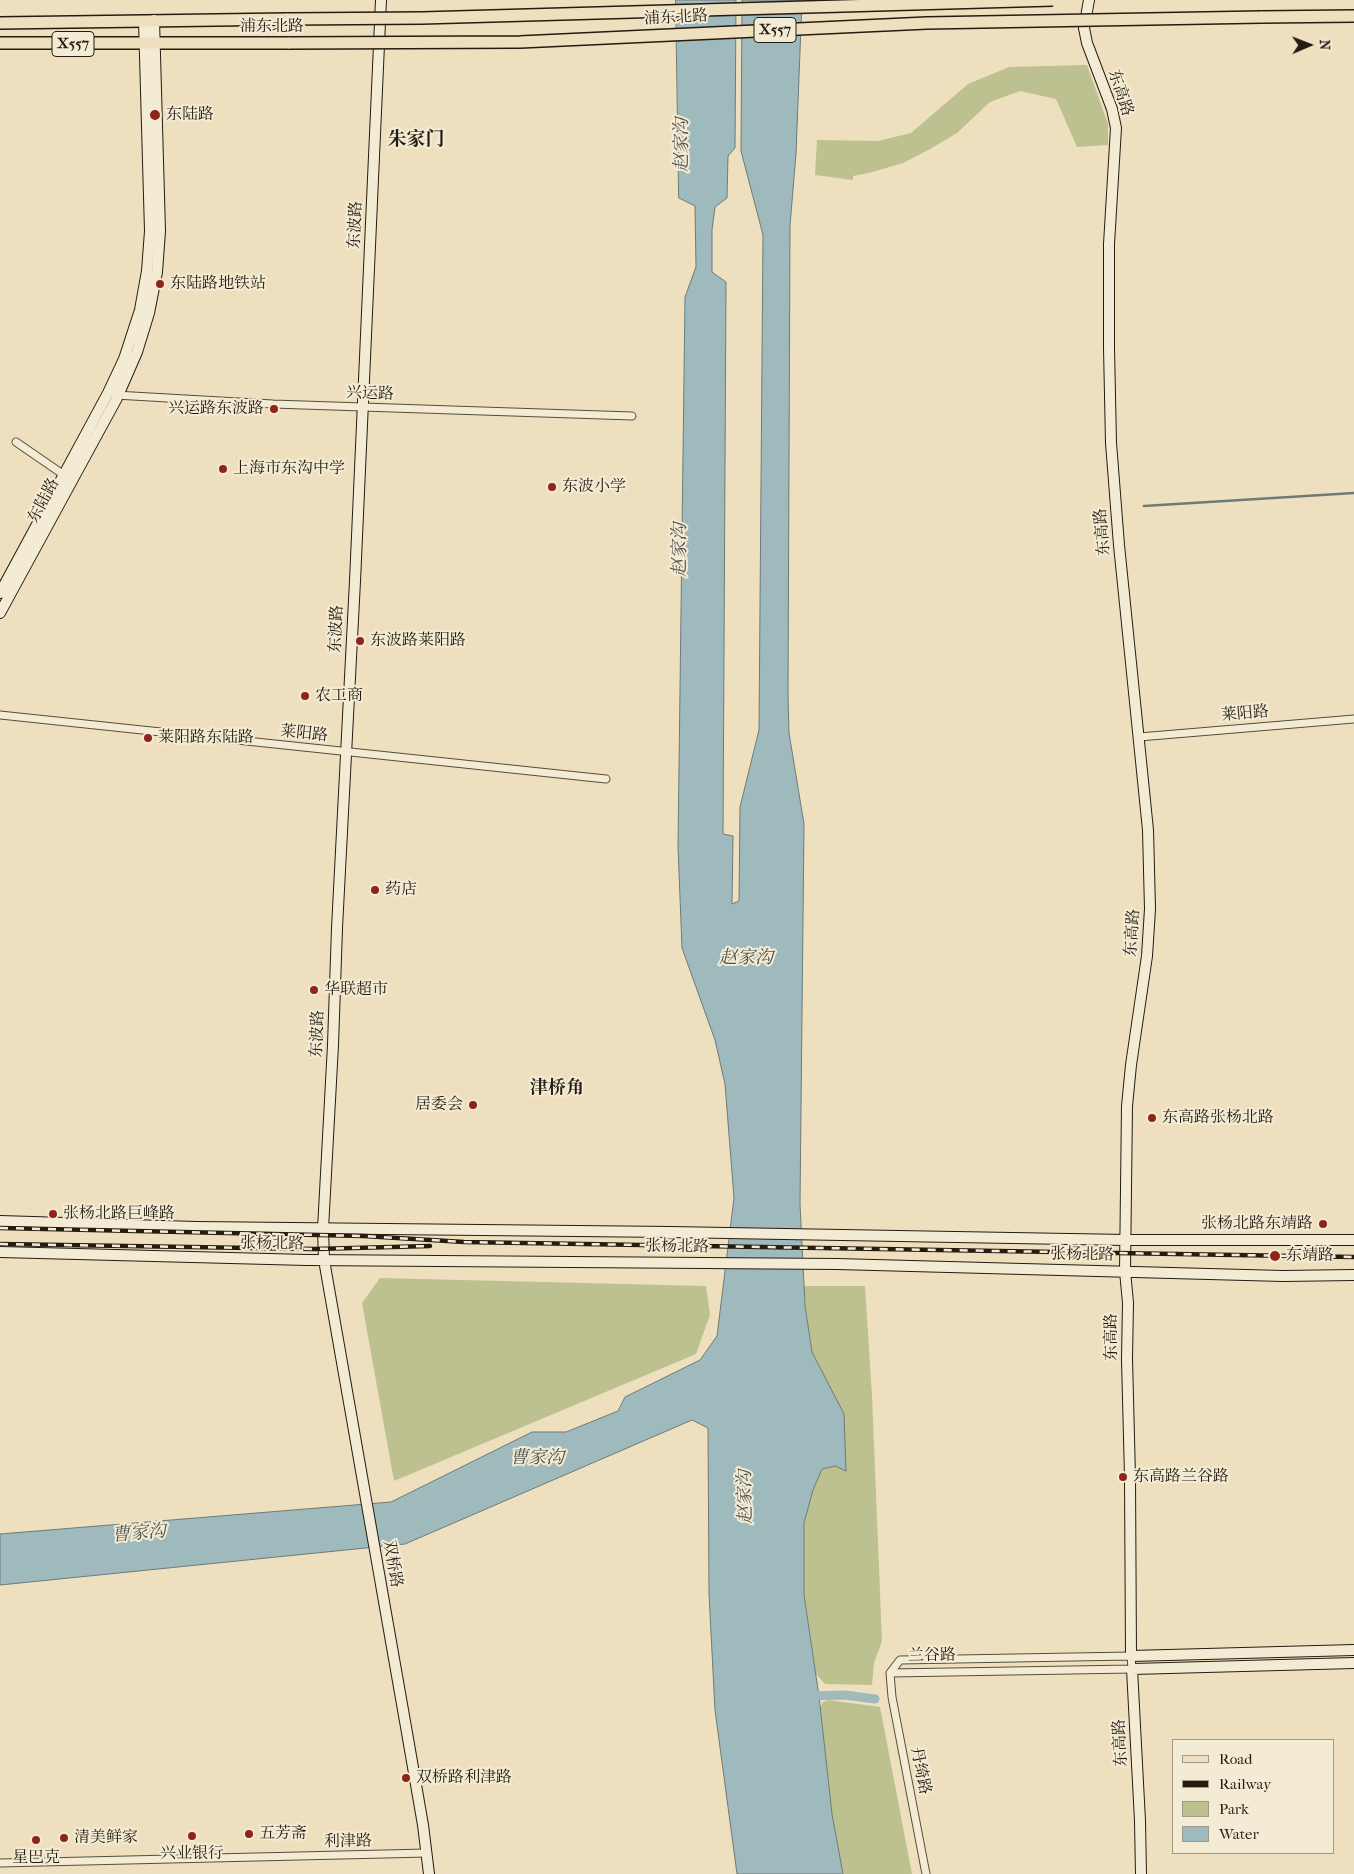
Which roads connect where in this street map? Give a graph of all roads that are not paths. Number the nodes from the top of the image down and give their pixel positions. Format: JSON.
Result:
{"nodes":[{"id":1,"x":381,"y":0,"type":"edge"},
{"id":2,"x":1053,"y":0,"type":"edge"},
{"id":3,"x":1089,"y":0,"type":"edge"},
{"id":4,"x":1354,"y":16,"type":"edge"},
{"id":5,"x":149,"y":21,"type":"junction"},
{"id":6,"x":0,"y":23,"type":"edge"},
{"id":7,"x":0,"y":43,"type":"edge"},
{"id":8,"x":150,"y":44,"type":"junction"},
{"id":9,"x":112,"y":395,"type":"junction"},
{"id":10,"x":362,"y":408,"type":"junction"},
{"id":11,"x":632,"y":416,"type":"dead end"},
{"id":12,"x":16,"y":442,"type":"dead end"},
{"id":13,"x":64,"y":475,"type":"junction"},
{"id":14,"x":0,"y":593,"type":"edge"},
{"id":15,"x":0,"y":613,"type":"edge"},
{"id":16,"x":0,"y":715,"type":"edge"},
{"id":17,"x":1354,"y":718,"type":"edge"},
{"id":18,"x":1139,"y":737,"type":"junction"},
{"id":19,"x":346,"y":752,"type":"junction"},
{"id":20,"x":606,"y":779,"type":"dead end"},
{"id":21,"x":0,"y":1221,"type":"edge"},
{"id":22,"x":323,"y":1229,"type":"junction"},
{"id":23,"x":1126,"y":1240,"type":"junction"},
{"id":24,"x":1354,"y":1240,"type":"edge"},
{"id":25,"x":0,"y":1252,"type":"edge"},
{"id":26,"x":324,"y":1260,"type":"junction"},
{"id":27,"x":1125,"y":1271,"type":"junction"},
{"id":28,"x":1354,"y":1276,"type":"edge"},
{"id":29,"x":1354,"y":1650,"type":"edge"},
{"id":30,"x":1131,"y":1656,"type":"junction"},
{"id":31,"x":1354,"y":1663,"type":"edge"},
{"id":32,"x":1132,"y":1669,"type":"junction"},
{"id":33,"x":890,"y":1673,"type":"junction"},
{"id":34,"x":426,"y":1854,"type":"junction"},
{"id":35,"x":0,"y":1863,"type":"edge"},
{"id":36,"x":429,"y":1874,"type":"edge"},
{"id":37,"x":926,"y":1874,"type":"edge"},
{"id":38,"x":1141,"y":1874,"type":"edge"}],
"edges":[{"from":1,"to":10,"type":"street","name":"东波路"},
{"from":2,"to":5,"type":"main road","name":"浦东北路","number":"X557","bridge":true},
{"from":3,"to":18,"type":"street","name":"东高路"},
{"from":4,"to":8,"type":"main road","name":"浦东北路","number":"X557","bridge":true},
{"from":5,"to":6,"type":"main road","name":"浦东北路","number":"X557"},
{"from":5,"to":8,"type":"street","name":"东陆路"},
{"from":7,"to":8,"type":"main road","name":"浦东北路","number":"X557"},
{"from":8,"to":9,"type":"street","name":"东陆路"},
{"from":9,"to":10,"type":"street","name":"兴运路"},
{"from":9,"to":13,"type":"street","name":"东陆路"},
{"from":9,"to":15,"type":"street","name":"东陆路"},
{"from":10,"to":11,"type":"street","name":"兴运路"},
{"from":10,"to":19,"type":"street","name":"东波路"},
{"from":12,"to":13,"type":"street"},
{"from":13,"to":14,"type":"street","name":"东陆路"},
{"from":16,"to":19,"type":"street","name":"莱阳路"},
{"from":17,"to":18,"type":"street","name":"莱阳路"},
{"from":18,"to":23,"type":"street","name":"东高路"},
{"from":19,"to":20,"type":"street","name":"莱阳路"},
{"from":19,"to":22,"type":"street","name":"东波路"},
{"from":21,"to":22,"type":"street","name":"张杨北路"},
{"from":22,"to":23,"type":"street","name":"张杨北路"},
{"from":22,"to":26,"type":"street","name":"东波路"},
{"from":23,"to":24,"type":"street","name":"张杨北路"},
{"from":23,"to":27,"type":"street","name":"东高路"},
{"from":25,"to":26,"type":"street","name":"张杨北路"},
{"from":26,"to":27,"type":"street","name":"张杨北路"},
{"from":26,"to":34,"type":"street","name":"双桥路"},
{"from":27,"to":28,"type":"street","name":"张杨北路"},
{"from":27,"to":30,"type":"street","name":"东高路"},
{"from":29,"to":30,"type":"street","name":"兰谷路"},
{"from":30,"to":32,"type":"street","name":"东高路"},
{"from":30,"to":33,"type":"street","name":"兰谷路"},
{"from":31,"to":32,"type":"street","name":"兰谷路"},
{"from":32,"to":33,"type":"street","name":"兰谷路"},
{"from":32,"to":38,"type":"street","name":"东高路"},
{"from":33,"to":37,"type":"street","name":"丹绮路"},
{"from":34,"to":35,"type":"street","name":"利津路"},
{"from":34,"to":36,"type":"street","name":"双桥路"}]}
